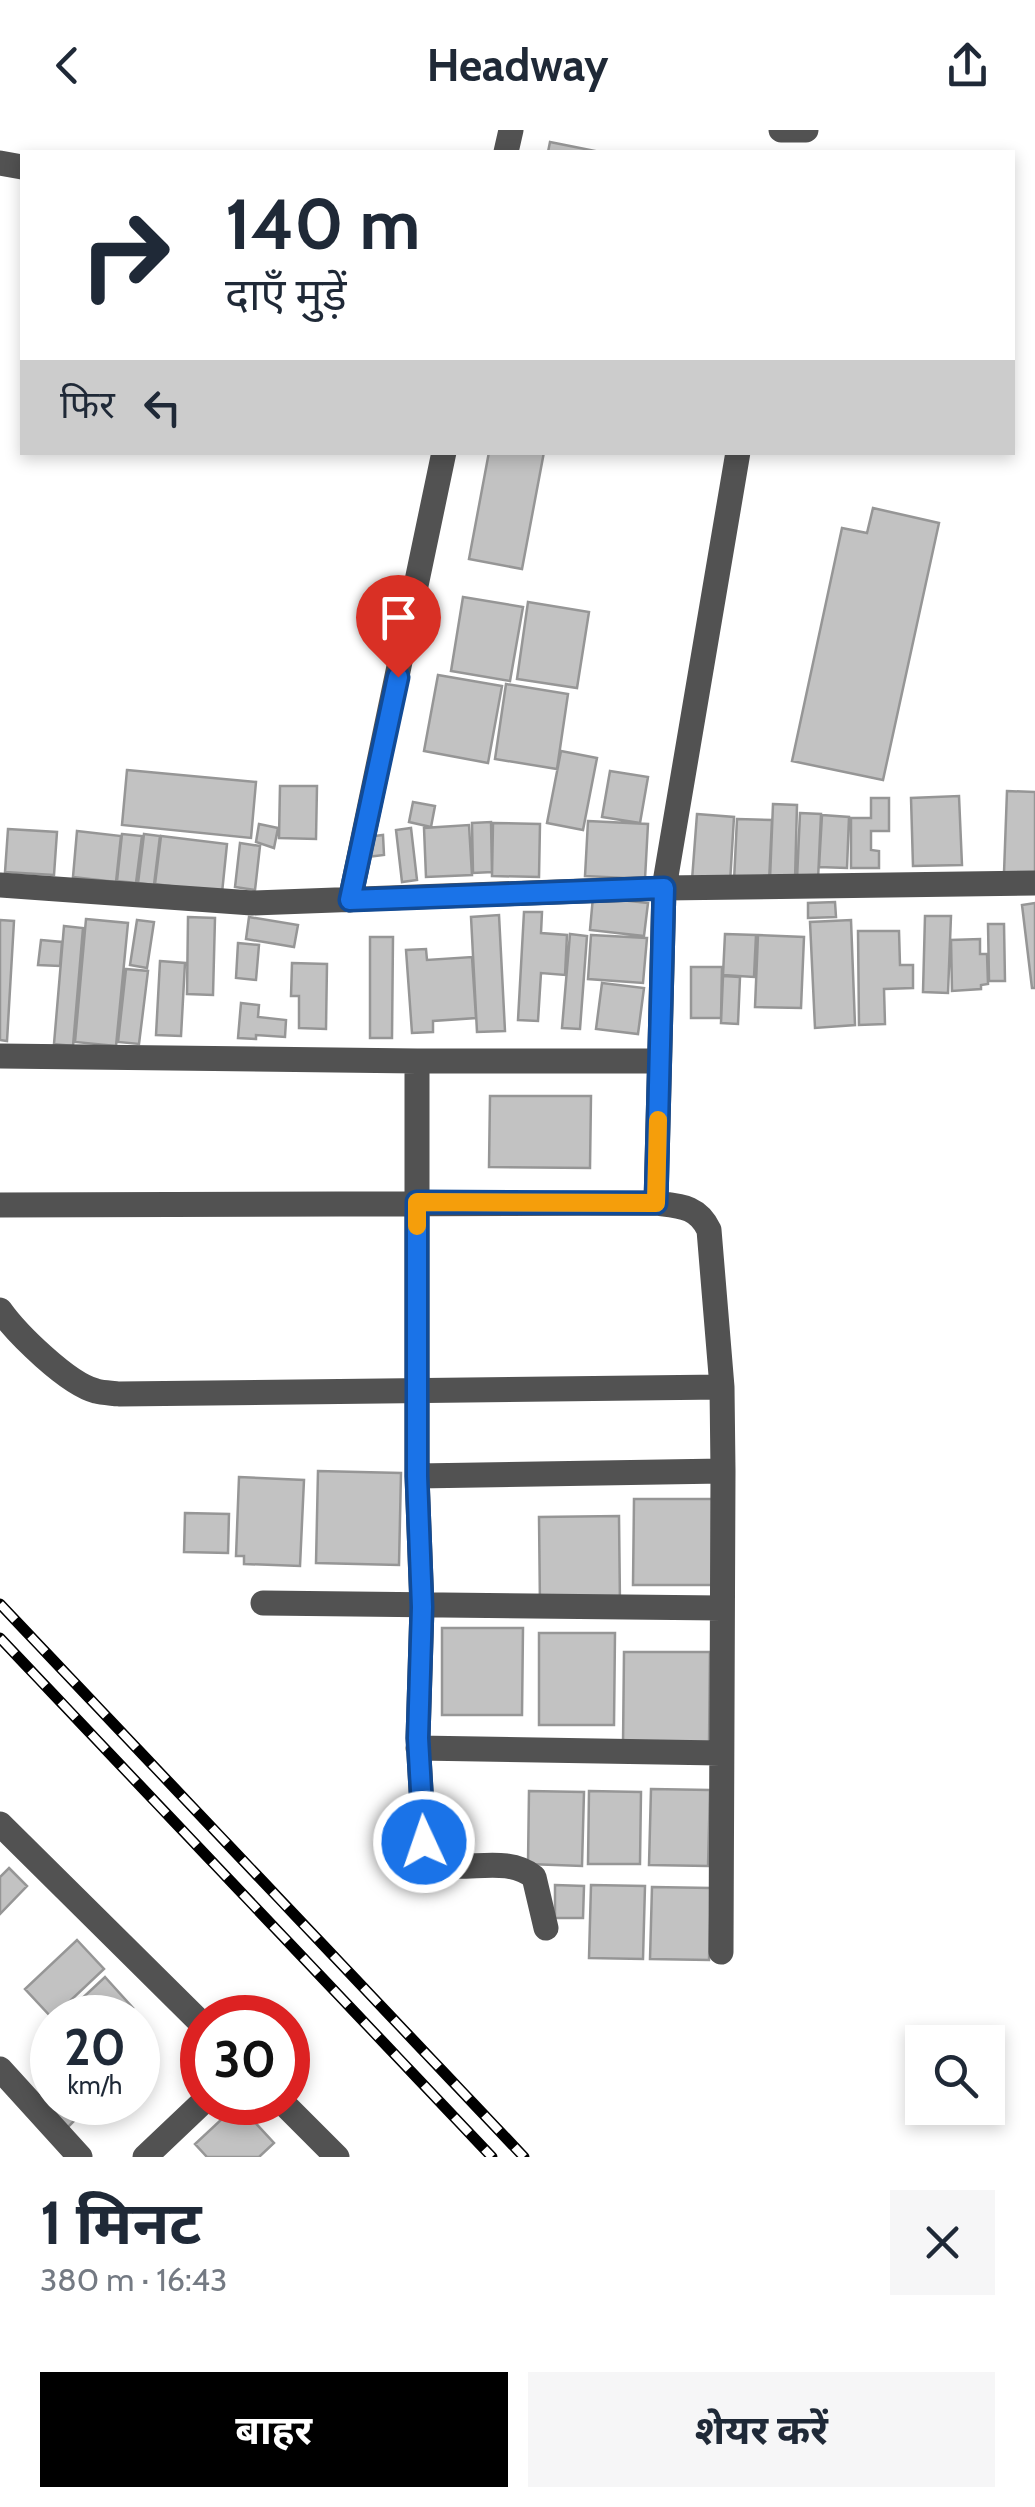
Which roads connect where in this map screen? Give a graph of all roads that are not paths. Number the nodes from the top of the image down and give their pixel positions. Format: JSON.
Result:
{"nodes":[{"id":1,"x":782,"y":130,"type":"edge"},
{"id":2,"x":808,"y":130,"type":"edge"},
{"id":3,"x":443,"y":455,"type":"edge"},
{"id":4,"x":737,"y":455,"type":"edge"},
{"id":5,"x":1035,"y":883,"type":"edge"},
{"id":6,"x":0,"y":885,"type":"edge"},
{"id":7,"x":664,"y":888,"type":"junction"},
{"id":8,"x":350,"y":900,"type":"junction"},
{"id":9,"x":0,"y":1056,"type":"edge"},
{"id":10,"x":417,"y":1062,"type":"junction"},
{"id":11,"x":659,"y":1062,"type":"junction"},
{"id":12,"x":417,"y":1202,"type":"junction"},
{"id":13,"x":656,"y":1203,"type":"junction"},
{"id":14,"x":0,"y":1204,"type":"edge"},
{"id":15,"x":0,"y":1310,"type":"edge"},
{"id":16,"x":722,"y":1387,"type":"junction"},
{"id":17,"x":416,"y":1391,"type":"junction"},
{"id":18,"x":723,"y":1471,"type":"junction"},
{"id":19,"x":417,"y":1476,"type":"junction"},
{"id":20,"x":263,"y":1604,"type":"dead end"},
{"id":21,"x":422,"y":1607,"type":"junction"},
{"id":22,"x":721,"y":1608,"type":"junction"},
{"id":23,"x":418,"y":1748,"type":"junction"},
{"id":24,"x":720,"y":1752,"type":"junction"},
{"id":25,"x":0,"y":1824,"type":"edge"},
{"id":26,"x":546,"y":1928,"type":"dead end"},
{"id":27,"x":722,"y":1952,"type":"dead end"},
{"id":28,"x":180,"y":2002,"type":"edge"},
{"id":29,"x":0,"y":2069,"type":"edge"},
{"id":30,"x":180,"y":2123,"type":"edge"},
{"id":31,"x":305,"y":2125,"type":"edge"},
{"id":32,"x":80,"y":2157,"type":"edge"},
{"id":33,"x":144,"y":2157,"type":"edge"},
{"id":34,"x":337,"y":2157,"type":"edge"}],
"edges":[{"from":1,"to":2,"type":"street"},
{"from":3,"to":8,"type":"street"},
{"from":4,"to":7,"type":"street"},
{"from":5,"to":7,"type":"street"},
{"from":6,"to":8,"type":"street"},
{"from":7,"to":8,"type":"street"},
{"from":7,"to":11,"type":"street"},
{"from":9,"to":10,"type":"street"},
{"from":10,"to":11,"type":"street"},
{"from":10,"to":12,"type":"street"},
{"from":11,"to":13,"type":"street"},
{"from":12,"to":13,"type":"street"},
{"from":12,"to":14,"type":"street"},
{"from":12,"to":17,"type":"street"},
{"from":13,"to":16,"type":"street"},
{"from":15,"to":17,"type":"street"},
{"from":16,"to":17,"type":"street"},
{"from":16,"to":18,"type":"street"},
{"from":17,"to":19,"type":"street"},
{"from":18,"to":19,"type":"street"},
{"from":18,"to":22,"type":"street"},
{"from":19,"to":21,"type":"street"},
{"from":20,"to":21,"type":"street"},
{"from":21,"to":22,"type":"street"},
{"from":21,"to":23,"type":"street"},
{"from":22,"to":24,"type":"street"},
{"from":23,"to":24,"type":"street"},
{"from":23,"to":26,"type":"street"},
{"from":24,"to":27,"type":"street"},
{"from":25,"to":28,"type":"street"},
{"from":29,"to":32,"type":"street"},
{"from":30,"to":33,"type":"street"},
{"from":31,"to":34,"type":"street"}]}
